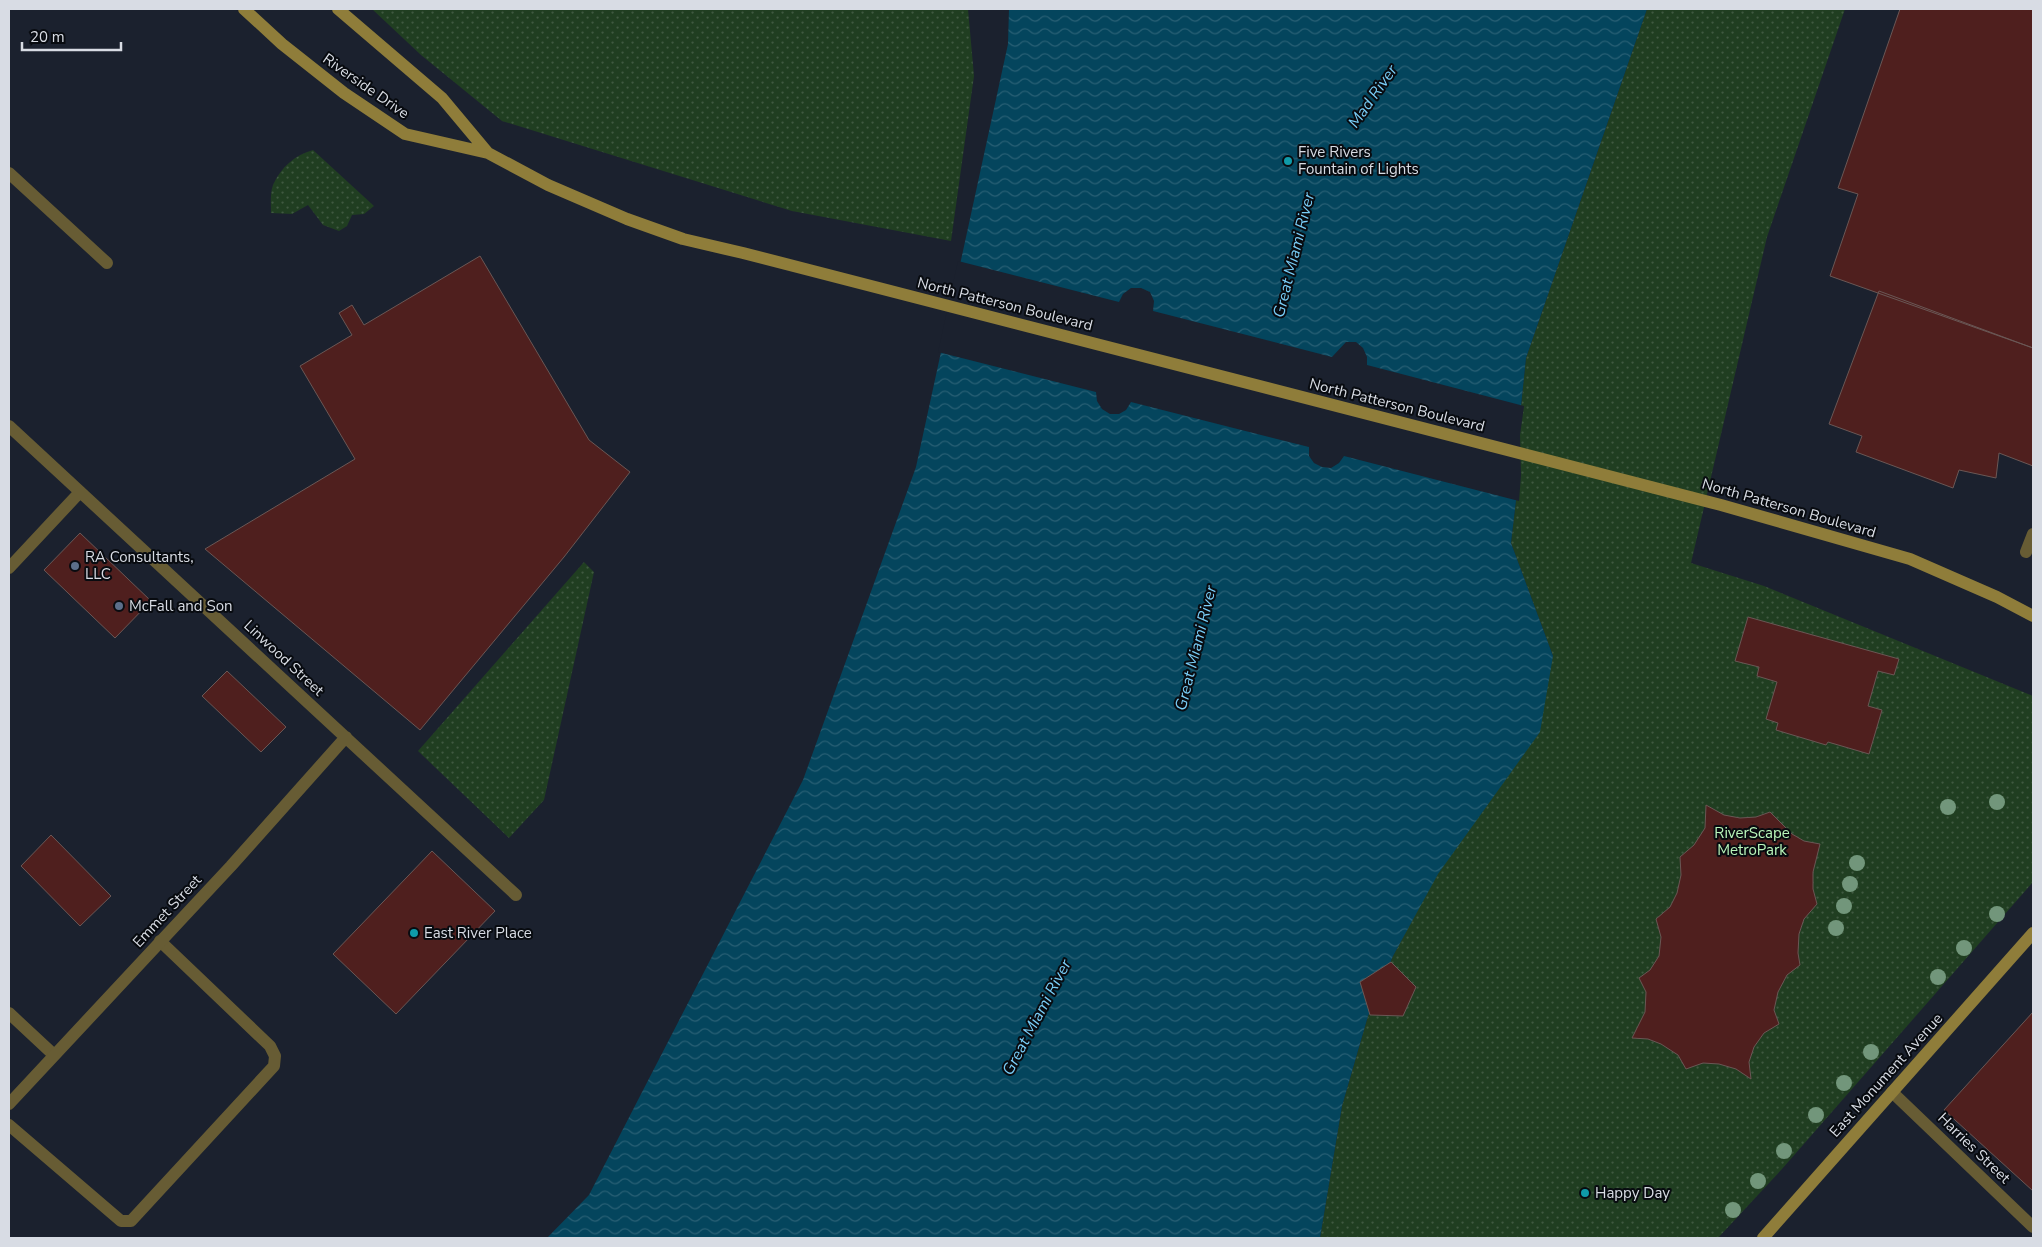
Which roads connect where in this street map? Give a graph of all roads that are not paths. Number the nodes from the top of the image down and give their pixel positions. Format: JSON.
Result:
{"nodes":[{"id":1,"x":244,"y":9,"type":"edge"},
{"id":2,"x":338,"y":9,"type":"edge"},
{"id":3,"x":488,"y":153,"type":"junction"},
{"id":4,"x":9,"y":172,"type":"edge"},
{"id":5,"x":743,"y":253,"type":"joint"},
{"id":6,"x":107,"y":263,"type":"dead end"},
{"id":7,"x":9,"y":426,"type":"edge"},
{"id":8,"x":80,"y":492,"type":"junction"},
{"id":9,"x":2033,"y":534,"type":"edge"},
{"id":10,"x":2026,"y":552,"type":"dead end"},
{"id":11,"x":9,"y":568,"type":"edge"},
{"id":12,"x":2033,"y":616,"type":"edge"},
{"id":13,"x":346,"y":737,"type":"junction"},
{"id":14,"x":516,"y":895,"type":"dead end"},
{"id":15,"x":2033,"y":933,"type":"edge"},
{"id":16,"x":160,"y":942,"type":"junction"},
{"id":17,"x":9,"y":1013,"type":"edge"},
{"id":18,"x":54,"y":1055,"type":"junction"},
{"id":19,"x":1892,"y":1092,"type":"junction"},
{"id":20,"x":9,"y":1104,"type":"edge"},
{"id":21,"x":9,"y":1125,"type":"edge"},
{"id":22,"x":2033,"y":1227,"type":"edge"},
{"id":23,"x":1763,"y":1238,"type":"edge"}],
"edges":[{"from":1,"to":3,"type":"main road","name":"Riverside Drive"},
{"from":2,"to":3,"type":"main road","name":"Riverside Drive"},
{"from":3,"to":5,"type":"main road","name":"Riverside Drive"},
{"from":4,"to":6,"type":"street"},
{"from":5,"to":12,"type":"main road","name":"North Patterson Boulevard"},
{"from":7,"to":8,"type":"street","name":"Linwood Street"},
{"from":8,"to":11,"type":"street"},
{"from":8,"to":13,"type":"street","name":"Linwood Street"},
{"from":9,"to":10,"type":"street"},
{"from":13,"to":14,"type":"street","name":"Linwood Street"},
{"from":13,"to":16,"type":"street","name":"Emmet Street"},
{"from":15,"to":19,"type":"main road","name":"East Monument Avenue"},
{"from":16,"to":18,"type":"street","name":"Emmet Street"},
{"from":16,"to":21,"type":"street"},
{"from":17,"to":18,"type":"street"},
{"from":18,"to":20,"type":"street","name":"Emmet Street"},
{"from":19,"to":22,"type":"street","name":"Harries Street"},
{"from":19,"to":23,"type":"main road","name":"East Monument Avenue"}]}
